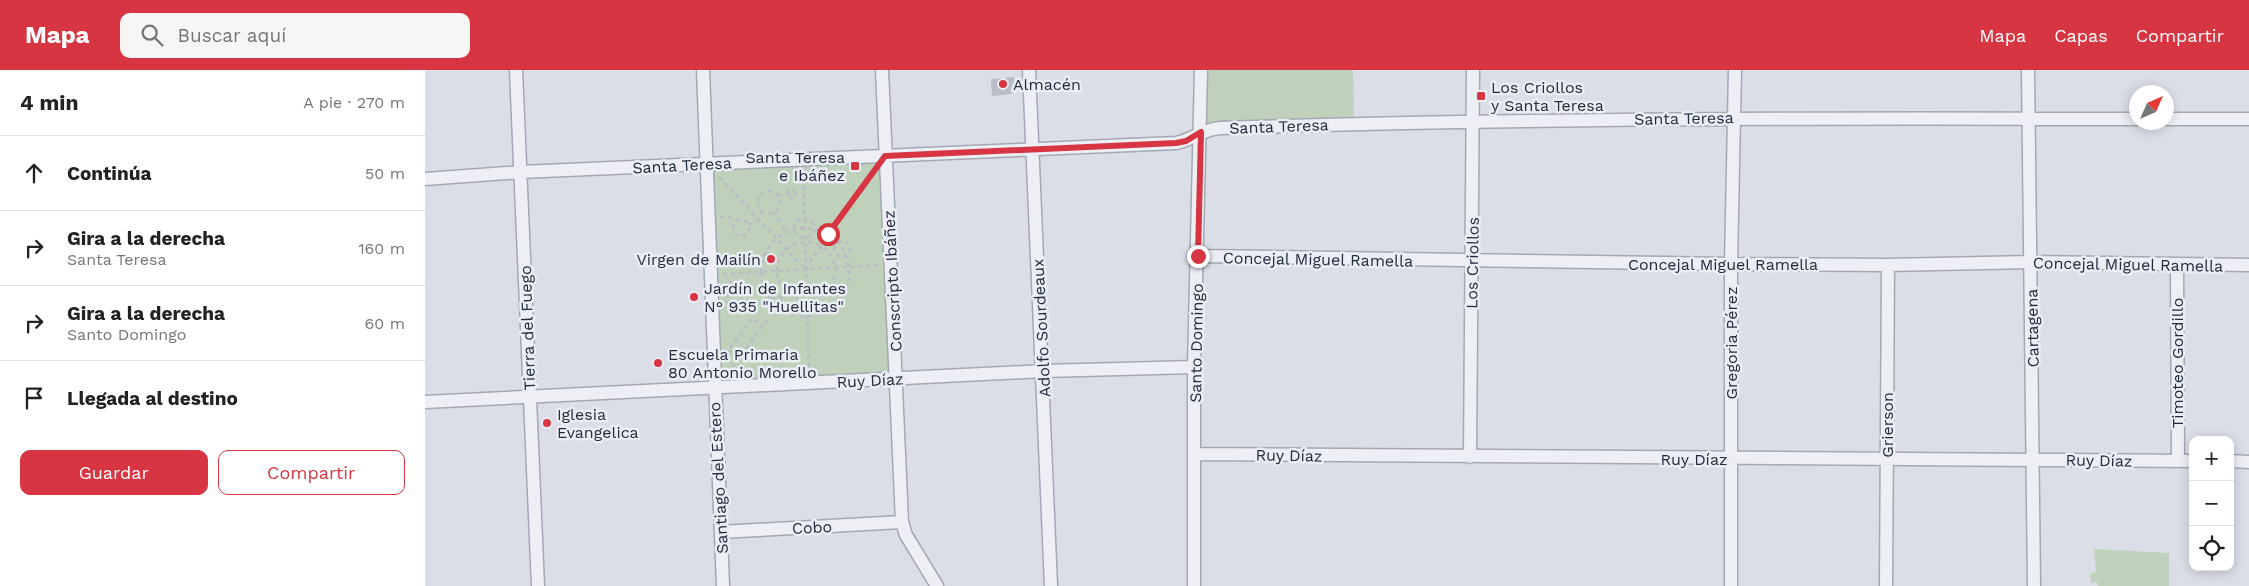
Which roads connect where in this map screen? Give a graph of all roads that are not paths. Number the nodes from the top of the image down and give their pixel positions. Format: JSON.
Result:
{"nodes":[{"id":1,"x":516,"y":70,"type":"edge"},
{"id":2,"x":703,"y":70,"type":"edge"},
{"id":3,"x":882,"y":70,"type":"edge"},
{"id":4,"x":1029,"y":70,"type":"edge"},
{"id":5,"x":1201,"y":70,"type":"edge"},
{"id":6,"x":1473,"y":70,"type":"edge"},
{"id":7,"x":1735,"y":70,"type":"edge"},
{"id":8,"x":2028,"y":70,"type":"edge"},
{"id":9,"x":1735,"y":117,"type":"junction"},
{"id":10,"x":2028,"y":118,"type":"junction"},
{"id":11,"x":2129,"y":119,"type":"edge"},
{"id":12,"x":2174,"y":119,"type":"edge"},
{"id":13,"x":2249,"y":119,"type":"edge"},
{"id":14,"x":1474,"y":120,"type":"junction"},
{"id":15,"x":1201,"y":132,"type":"junction"},
{"id":16,"x":1032,"y":149,"type":"junction"},
{"id":17,"x":885,"y":156,"type":"junction"},
{"id":18,"x":707,"y":164,"type":"junction"},
{"id":19,"x":521,"y":172,"type":"junction"},
{"id":20,"x":425,"y":179,"type":"edge"},
{"id":21,"x":1198,"y":256,"type":"junction"},
{"id":22,"x":1472,"y":262,"type":"junction"},
{"id":23,"x":2031,"y":262,"type":"junction"},
{"id":24,"x":1731,"y":264,"type":"junction"},
{"id":25,"x":1889,"y":265,"type":"junction"},
{"id":26,"x":2249,"y":265,"type":"edge"},
{"id":27,"x":2177,"y":266,"type":"junction"},
{"id":28,"x":1195,"y":367,"type":"junction"},
{"id":29,"x":1044,"y":371,"type":"junction"},
{"id":30,"x":897,"y":379,"type":"junction"},
{"id":31,"x":718,"y":384,"type":"junction"},
{"id":32,"x":530,"y":397,"type":"junction"},
{"id":33,"x":425,"y":402,"type":"edge"},
{"id":34,"x":1195,"y":454,"type":"junction"},
{"id":35,"x":1470,"y":457,"type":"junction"},
{"id":36,"x":1730,"y":459,"type":"junction"},
{"id":37,"x":1887,"y":459,"type":"junction"},
{"id":38,"x":2034,"y":459,"type":"junction"},
{"id":39,"x":2178,"y":461,"type":"junction"},
{"id":40,"x":2189,"y":461,"type":"edge"},
{"id":41,"x":2234,"y":462,"type":"edge"},
{"id":42,"x":2249,"y":462,"type":"edge"},
{"id":43,"x":902,"y":522,"type":"junction"},
{"id":44,"x":721,"y":532,"type":"junction"},
{"id":45,"x":537,"y":586,"type":"edge"},
{"id":46,"x":723,"y":586,"type":"edge"},
{"id":47,"x":937,"y":586,"type":"edge"},
{"id":48,"x":1051,"y":586,"type":"edge"},
{"id":49,"x":1194,"y":586,"type":"edge"},
{"id":50,"x":1731,"y":586,"type":"edge"},
{"id":51,"x":1886,"y":586,"type":"edge"},
{"id":52,"x":2034,"y":586,"type":"edge"}],
"edges":[{"from":1,"to":19,"type":"street","name":"Tierra del Fuego"},
{"from":2,"to":18,"type":"street","name":"Santiago del Estero"},
{"from":3,"to":17,"type":"street","name":"Conscripto Ibáñez"},
{"from":4,"to":16,"type":"street","name":"Adolfo Sourdeaux"},
{"from":5,"to":15,"type":"street","name":"Santo Domingo"},
{"from":6,"to":14,"type":"street","name":"Los Criollos"},
{"from":7,"to":9,"type":"street","name":"Gregoria Pérez"},
{"from":8,"to":10,"type":"street","name":"Cartagena"},
{"from":9,"to":10,"type":"street","name":"Santa Teresa"},
{"from":9,"to":14,"type":"street","name":"Santa Teresa"},
{"from":9,"to":24,"type":"street","name":"Gregoria Pérez"},
{"from":10,"to":11,"type":"street","name":"Santa Teresa"},
{"from":10,"to":23,"type":"street","name":"Cartagena"},
{"from":12,"to":13,"type":"street"},
{"from":14,"to":15,"type":"street","name":"Santa Teresa"},
{"from":14,"to":22,"type":"street","name":"Los Criollos"},
{"from":15,"to":16,"type":"street","name":"Santa Teresa"},
{"from":15,"to":21,"type":"street","name":"Santo Domingo"},
{"from":16,"to":17,"type":"street","name":"Santa Teresa"},
{"from":16,"to":29,"type":"street","name":"Adolfo Sourdeaux"},
{"from":17,"to":18,"type":"street","name":"Santa Teresa"},
{"from":17,"to":30,"type":"street","name":"Conscripto Ibáñez"},
{"from":18,"to":19,"type":"street","name":"Santa Teresa"},
{"from":18,"to":31,"type":"street","name":"Santiago del Estero"},
{"from":19,"to":20,"type":"street","name":"Santa Teresa"},
{"from":19,"to":32,"type":"street","name":"Tierra del Fuego"},
{"from":21,"to":22,"type":"street","name":"Concejal Miguel Ramella"},
{"from":21,"to":28,"type":"street","name":"Santo Domingo"},
{"from":22,"to":24,"type":"street","name":"Concejal Miguel Ramella"},
{"from":22,"to":35,"type":"street","name":"Los Criollos"},
{"from":23,"to":25,"type":"street","name":"Concejal Miguel Ramella"},
{"from":23,"to":27,"type":"street","name":"Concejal Miguel Ramella"},
{"from":23,"to":38,"type":"street","name":"Cartagena"},
{"from":24,"to":25,"type":"street","name":"Concejal Miguel Ramella"},
{"from":24,"to":36,"type":"street","name":"Gregoria Pérez"},
{"from":25,"to":37,"type":"street","name":"Grierson"},
{"from":26,"to":27,"type":"street","name":"Concejal Miguel Ramella"},
{"from":27,"to":39,"type":"street","name":"Timoteo Gordillo"},
{"from":28,"to":29,"type":"street","name":"Ruy Díaz"},
{"from":28,"to":34,"type":"street","name":"Santo Domingo"},
{"from":29,"to":30,"type":"street","name":"Ruy Díaz"},
{"from":29,"to":48,"type":"street","name":"Adolfo Sourdeaux"},
{"from":30,"to":31,"type":"street","name":"Ruy Díaz"},
{"from":30,"to":43,"type":"street","name":"Conscripto Ibáñez"},
{"from":31,"to":32,"type":"street","name":"Ruy Díaz"},
{"from":31,"to":44,"type":"street","name":"Santiago del Estero"},
{"from":32,"to":33,"type":"street","name":"Ruy Díaz"},
{"from":32,"to":45,"type":"street","name":"Tierra del Fuego"},
{"from":34,"to":35,"type":"street","name":"Ruy Díaz"},
{"from":34,"to":49,"type":"street","name":"Santo Domingo"},
{"from":35,"to":36,"type":"street","name":"Ruy Díaz"},
{"from":36,"to":37,"type":"street","name":"Ruy Díaz"},
{"from":36,"to":50,"type":"street","name":"Gregoria Pérez"},
{"from":37,"to":38,"type":"street","name":"Ruy Díaz"},
{"from":37,"to":51,"type":"street","name":"Grierson"},
{"from":38,"to":39,"type":"street","name":"Ruy Díaz"},
{"from":38,"to":52,"type":"street","name":"Cartagena"},
{"from":39,"to":40,"type":"street","name":"Ruy Díaz"},
{"from":41,"to":42,"type":"street"},
{"from":43,"to":44,"type":"street","name":"Cobo"},
{"from":43,"to":47,"type":"street"},
{"from":44,"to":46,"type":"street","name":"Santiago del Estero"}]}
